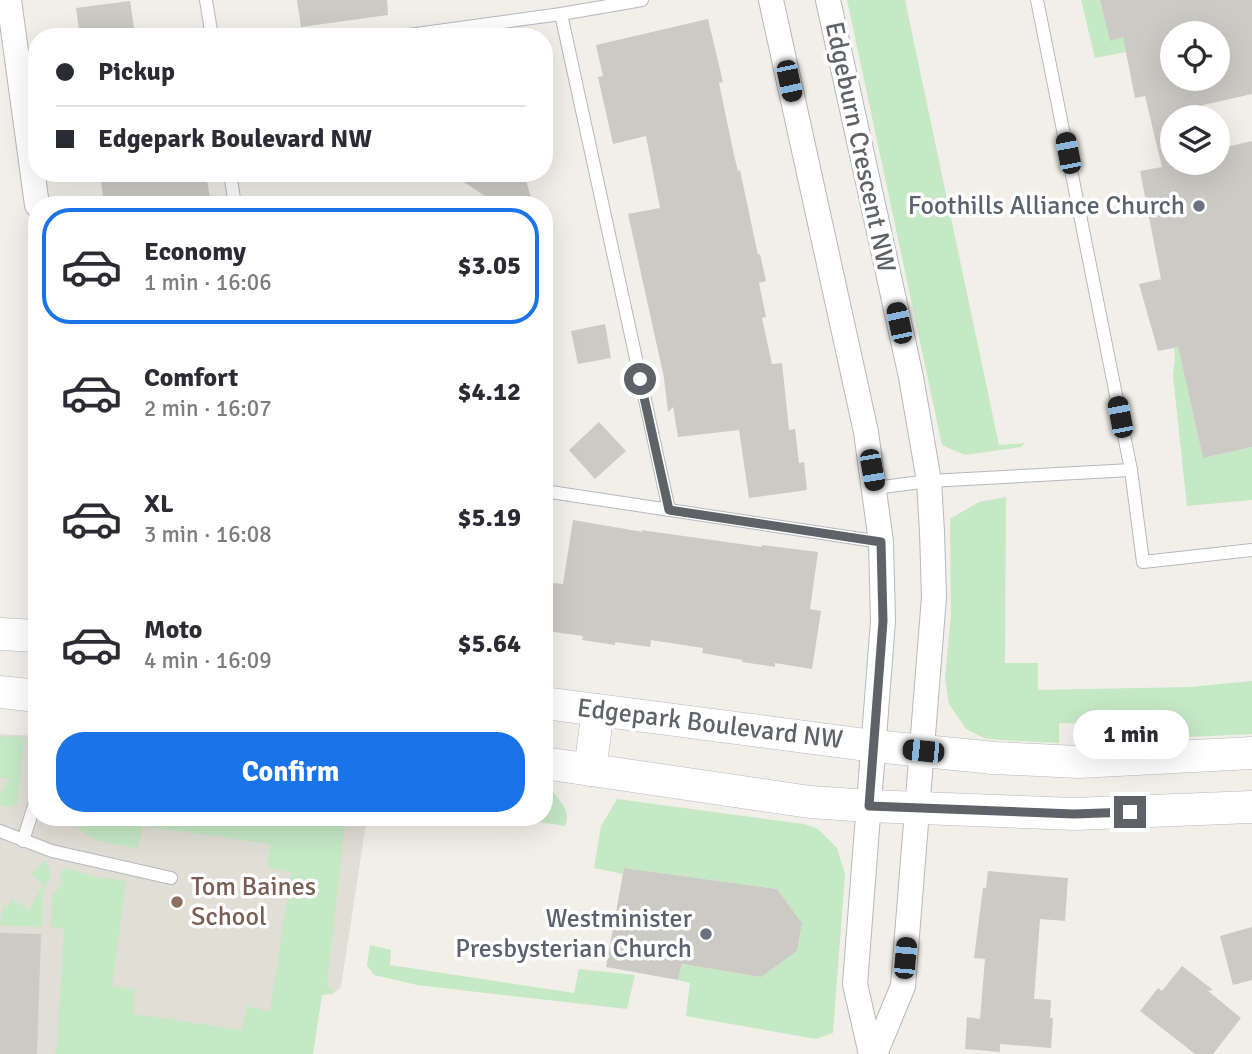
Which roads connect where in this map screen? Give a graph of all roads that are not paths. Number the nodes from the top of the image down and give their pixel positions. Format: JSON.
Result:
{"nodes":[{"id":1,"x":9,"y":0,"type":"edge"},
{"id":2,"x":206,"y":0,"type":"edge"},
{"id":3,"x":642,"y":0,"type":"edge"},
{"id":4,"x":771,"y":0,"type":"edge"},
{"id":5,"x":828,"y":0,"type":"edge"},
{"id":6,"x":1037,"y":0,"type":"edge"},
{"id":7,"x":561,"y":14,"type":"junction"},
{"id":8,"x":211,"y":28,"type":"edge"},
{"id":9,"x":459,"y":28,"type":"edge"},
{"id":10,"x":28,"y":139,"type":"edge"},
{"id":11,"x":1131,"y":470,"type":"junction"},
{"id":12,"x":929,"y":481,"type":"junction"},
{"id":13,"x":875,"y":488,"type":"junction"},
{"id":14,"x":553,"y":492,"type":"edge"},
{"id":15,"x":669,"y":510,"type":"junction"},
{"id":16,"x":881,"y":542,"type":"junction"},
{"id":17,"x":1252,"y":550,"type":"edge"},
{"id":18,"x":0,"y":634,"type":"edge"},
{"id":19,"x":28,"y":636,"type":"edge"},
{"id":20,"x":0,"y":692,"type":"edge"},
{"id":21,"x":28,"y":695,"type":"edge"},
{"id":22,"x":553,"y":704,"type":"edge"},
{"id":23,"x":598,"y":710,"type":"junction"},
{"id":24,"x":874,"y":746,"type":"junction"},
{"id":25,"x":923,"y":751,"type":"junction"},
{"id":26,"x":1252,"y":753,"type":"edge"},
{"id":27,"x":553,"y":765,"type":"edge"},
{"id":28,"x":590,"y":770,"type":"junction"},
{"id":29,"x":869,"y":806,"type":"junction"},
{"id":30,"x":1252,"y":807,"type":"edge"},
{"id":31,"x":918,"y":808,"type":"junction"},
{"id":32,"x":28,"y":825,"type":"edge"},
{"id":33,"x":0,"y":831,"type":"edge"},
{"id":34,"x":23,"y":841,"type":"junction"},
{"id":35,"x":170,"y":878,"type":"dead end"},
{"id":36,"x":873,"y":1054,"type":"edge"}],
"edges":[{"from":1,"to":10,"type":"street"},
{"from":2,"to":8,"type":"lane"},
{"from":3,"to":7,"type":"lane"},
{"from":4,"to":13,"type":"street","name":"Edgeburn Crescent NW"},
{"from":5,"to":12,"type":"street","name":"Edgeburn Crescent NW"},
{"from":6,"to":11,"type":"lane"},
{"from":7,"to":9,"type":"lane"},
{"from":7,"to":15,"type":"lane"},
{"from":11,"to":12,"type":"lane"},
{"from":11,"to":17,"type":"lane"},
{"from":12,"to":13,"type":"lane"},
{"from":12,"to":25,"type":"street","name":"Edgeburn Crescent NW"},
{"from":13,"to":16,"type":"street","name":"Edgeburn Crescent NW"},
{"from":14,"to":15,"type":"lane"},
{"from":15,"to":16,"type":"lane"},
{"from":16,"to":24,"type":"street","name":"Edgeburn Crescent NW"},
{"from":18,"to":19,"type":"street"},
{"from":20,"to":21,"type":"street"},
{"from":22,"to":23,"type":"street","name":"Edgepark Boulevard NW"},
{"from":23,"to":24,"type":"street","name":"Edgepark Boulevard NW"},
{"from":23,"to":28,"type":"street"},
{"from":24,"to":25,"type":"street","name":"Edgepark Boulevard NW"},
{"from":24,"to":29,"type":"street","name":"Edgeburn Crescent NW"},
{"from":25,"to":26,"type":"street","name":"Edgepark Boulevard NW"},
{"from":25,"to":31,"type":"street","name":"Edgeburn Crescent NW"},
{"from":27,"to":28,"type":"street"},
{"from":28,"to":29,"type":"street"},
{"from":29,"to":31,"type":"street"},
{"from":29,"to":36,"type":"street","name":"Edgeburn Crescent NW"},
{"from":30,"to":31,"type":"street"},
{"from":31,"to":36,"type":"street","name":"Edgeburn Crescent NW"},
{"from":32,"to":34,"type":"lane"},
{"from":33,"to":34,"type":"lane"},
{"from":34,"to":35,"type":"lane"}]}
